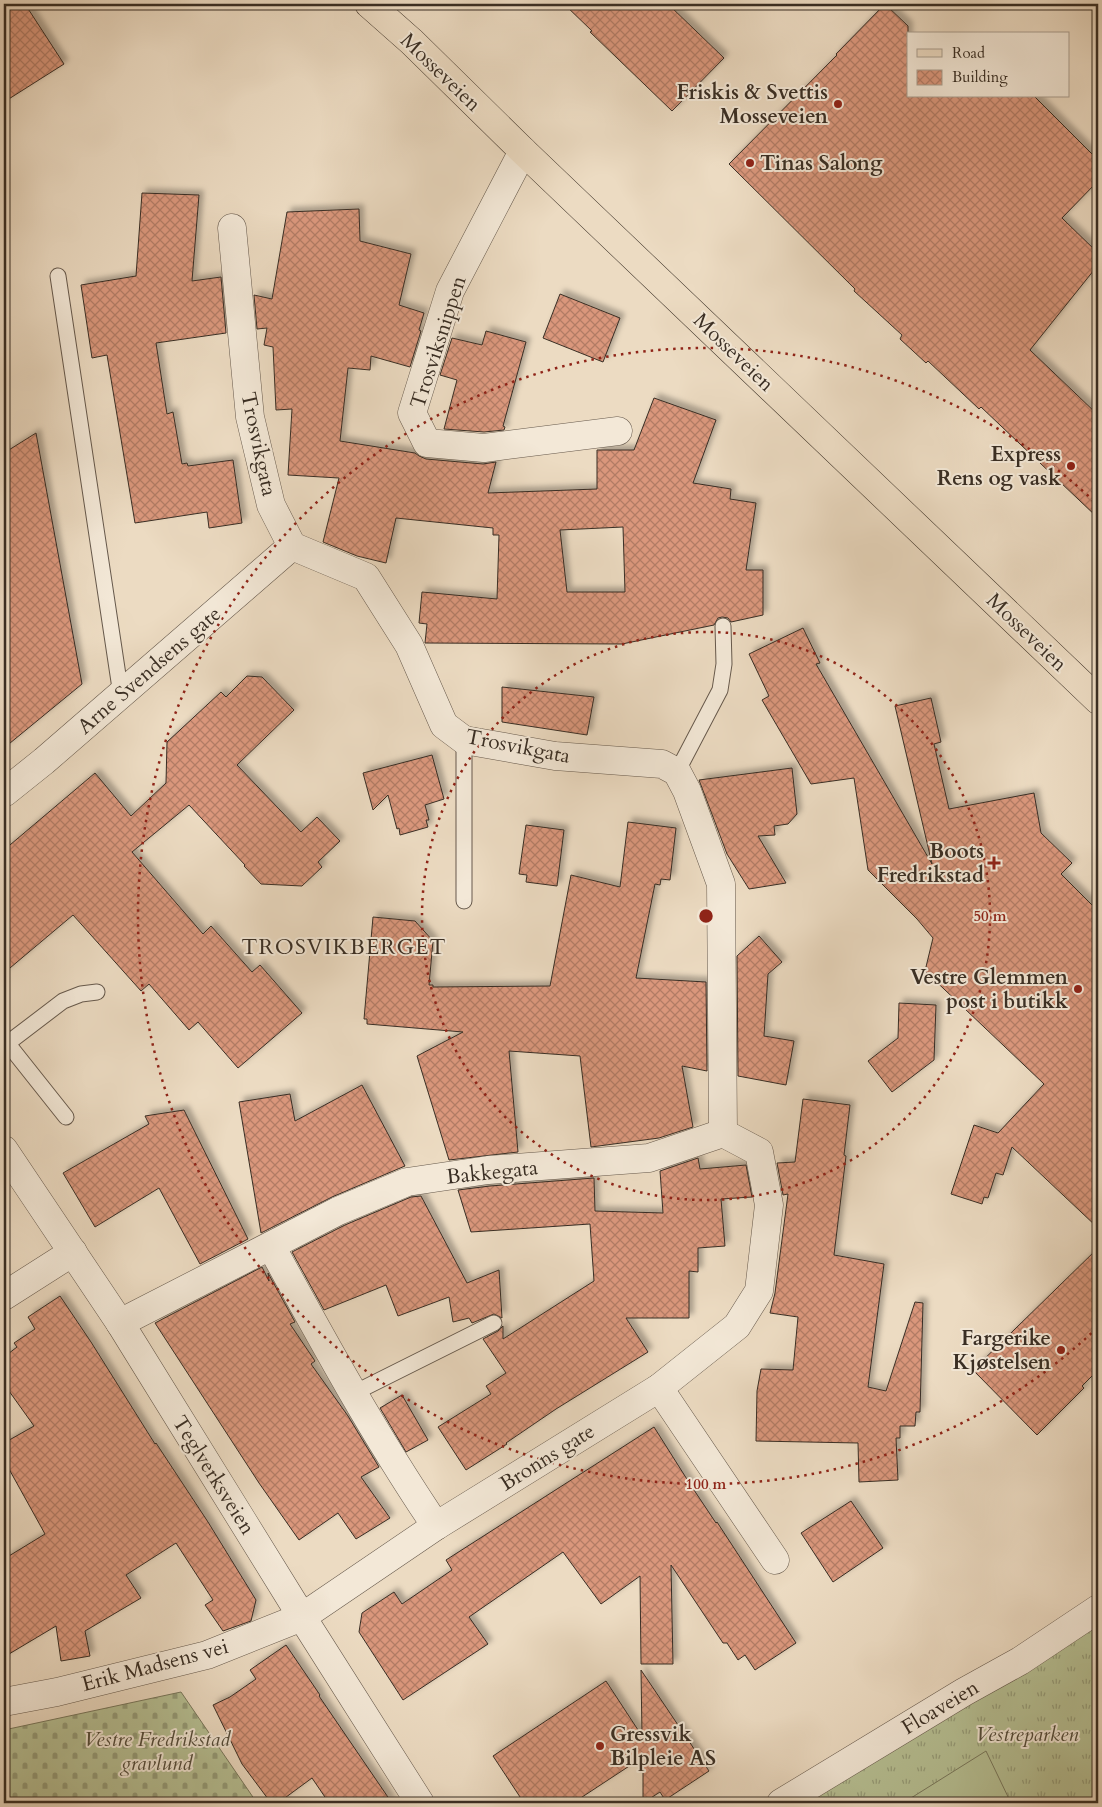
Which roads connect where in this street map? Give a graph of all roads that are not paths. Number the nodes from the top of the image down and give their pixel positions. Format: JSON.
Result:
{"nodes":[{"id":1,"x":369,"y":4,"type":"edge"},
{"id":2,"x":523,"y":151,"type":"junction"},
{"id":3,"x":232,"y":228,"type":"dead end"},
{"id":4,"x":58,"y":276,"type":"dead end"},
{"id":5,"x":618,"y":431,"type":"dead end"},
{"id":6,"x":292,"y":546,"type":"junction"},
{"id":7,"x":722,"y":626,"type":"dead end"},
{"id":8,"x":121,"y":695,"type":"junction"},
{"id":9,"x":1098,"y":700,"type":"edge"},
{"id":10,"x":464,"y":740,"type":"junction"},
{"id":11,"x":677,"y":772,"type":"junction"},
{"id":12,"x":4,"y":793,"type":"edge"},
{"id":13,"x":464,"y":900,"type":"dead end"},
{"id":14,"x":97,"y":992,"type":"dead end"},
{"id":15,"x":6,"y":1045,"type":"edge"},
{"id":16,"x":66,"y":1116,"type":"dead end"},
{"id":17,"x":723,"y":1134,"type":"junction"},
{"id":18,"x":4,"y":1150,"type":"edge"},
{"id":19,"x":271,"y":1246,"type":"junction"},
{"id":20,"x":73,"y":1252,"type":"junction"},
{"id":21,"x":4,"y":1296,"type":"edge"},
{"id":22,"x":494,"y":1322,"type":"dead end"},
{"id":23,"x":120,"y":1323,"type":"junction"},
{"id":24,"x":659,"y":1388,"type":"junction"},
{"id":25,"x":354,"y":1393,"type":"junction"},
{"id":26,"x":436,"y":1526,"type":"junction"},
{"id":27,"x":774,"y":1560,"type":"dead end"},
{"id":28,"x":1098,"y":1610,"type":"edge"},
{"id":29,"x":302,"y":1617,"type":"junction"},
{"id":30,"x":4,"y":1702,"type":"edge"},
{"id":31,"x":420,"y":1803,"type":"edge"},
{"id":32,"x":781,"y":1803,"type":"edge"}],
"edges":[{"from":1,"to":2,"type":"main road","name":"Mosseveien"},
{"from":2,"to":5,"type":"street","name":"Trosviksnippen"},
{"from":2,"to":9,"type":"main road","name":"Mosseveien"},
{"from":3,"to":6,"type":"street","name":"Trosvikgata"},
{"from":4,"to":8,"type":"lane"},
{"from":6,"to":8,"type":"street","name":"Arne Svendsens gate"},
{"from":6,"to":10,"type":"street","name":"Trosvikgata"},
{"from":7,"to":11,"type":"lane"},
{"from":8,"to":12,"type":"street","name":"Arne Svendsens gate"},
{"from":10,"to":11,"type":"street","name":"Trosvikgata"},
{"from":10,"to":13,"type":"lane"},
{"from":11,"to":17,"type":"street"},
{"from":14,"to":15,"type":"lane"},
{"from":15,"to":16,"type":"lane"},
{"from":17,"to":19,"type":"street","name":"Bakkegata"},
{"from":17,"to":24,"type":"street","name":"Bronns gate"},
{"from":18,"to":20,"type":"street","name":"Teglverksveien"},
{"from":19,"to":23,"type":"street","name":"Bakkegata"},
{"from":19,"to":25,"type":"street"},
{"from":20,"to":21,"type":"street"},
{"from":20,"to":23,"type":"street","name":"Teglverksveien"},
{"from":22,"to":25,"type":"lane"},
{"from":23,"to":29,"type":"street","name":"Teglverksveien"},
{"from":24,"to":26,"type":"street","name":"Bronns gate"},
{"from":24,"to":27,"type":"street"},
{"from":25,"to":26,"type":"street"},
{"from":26,"to":29,"type":"street","name":"Bronns gate"},
{"from":28,"to":32,"type":"street","name":"Floaveien"},
{"from":29,"to":30,"type":"street","name":"Erik Madsens vei"},
{"from":29,"to":31,"type":"street","name":"Teglverksveien"}]}
